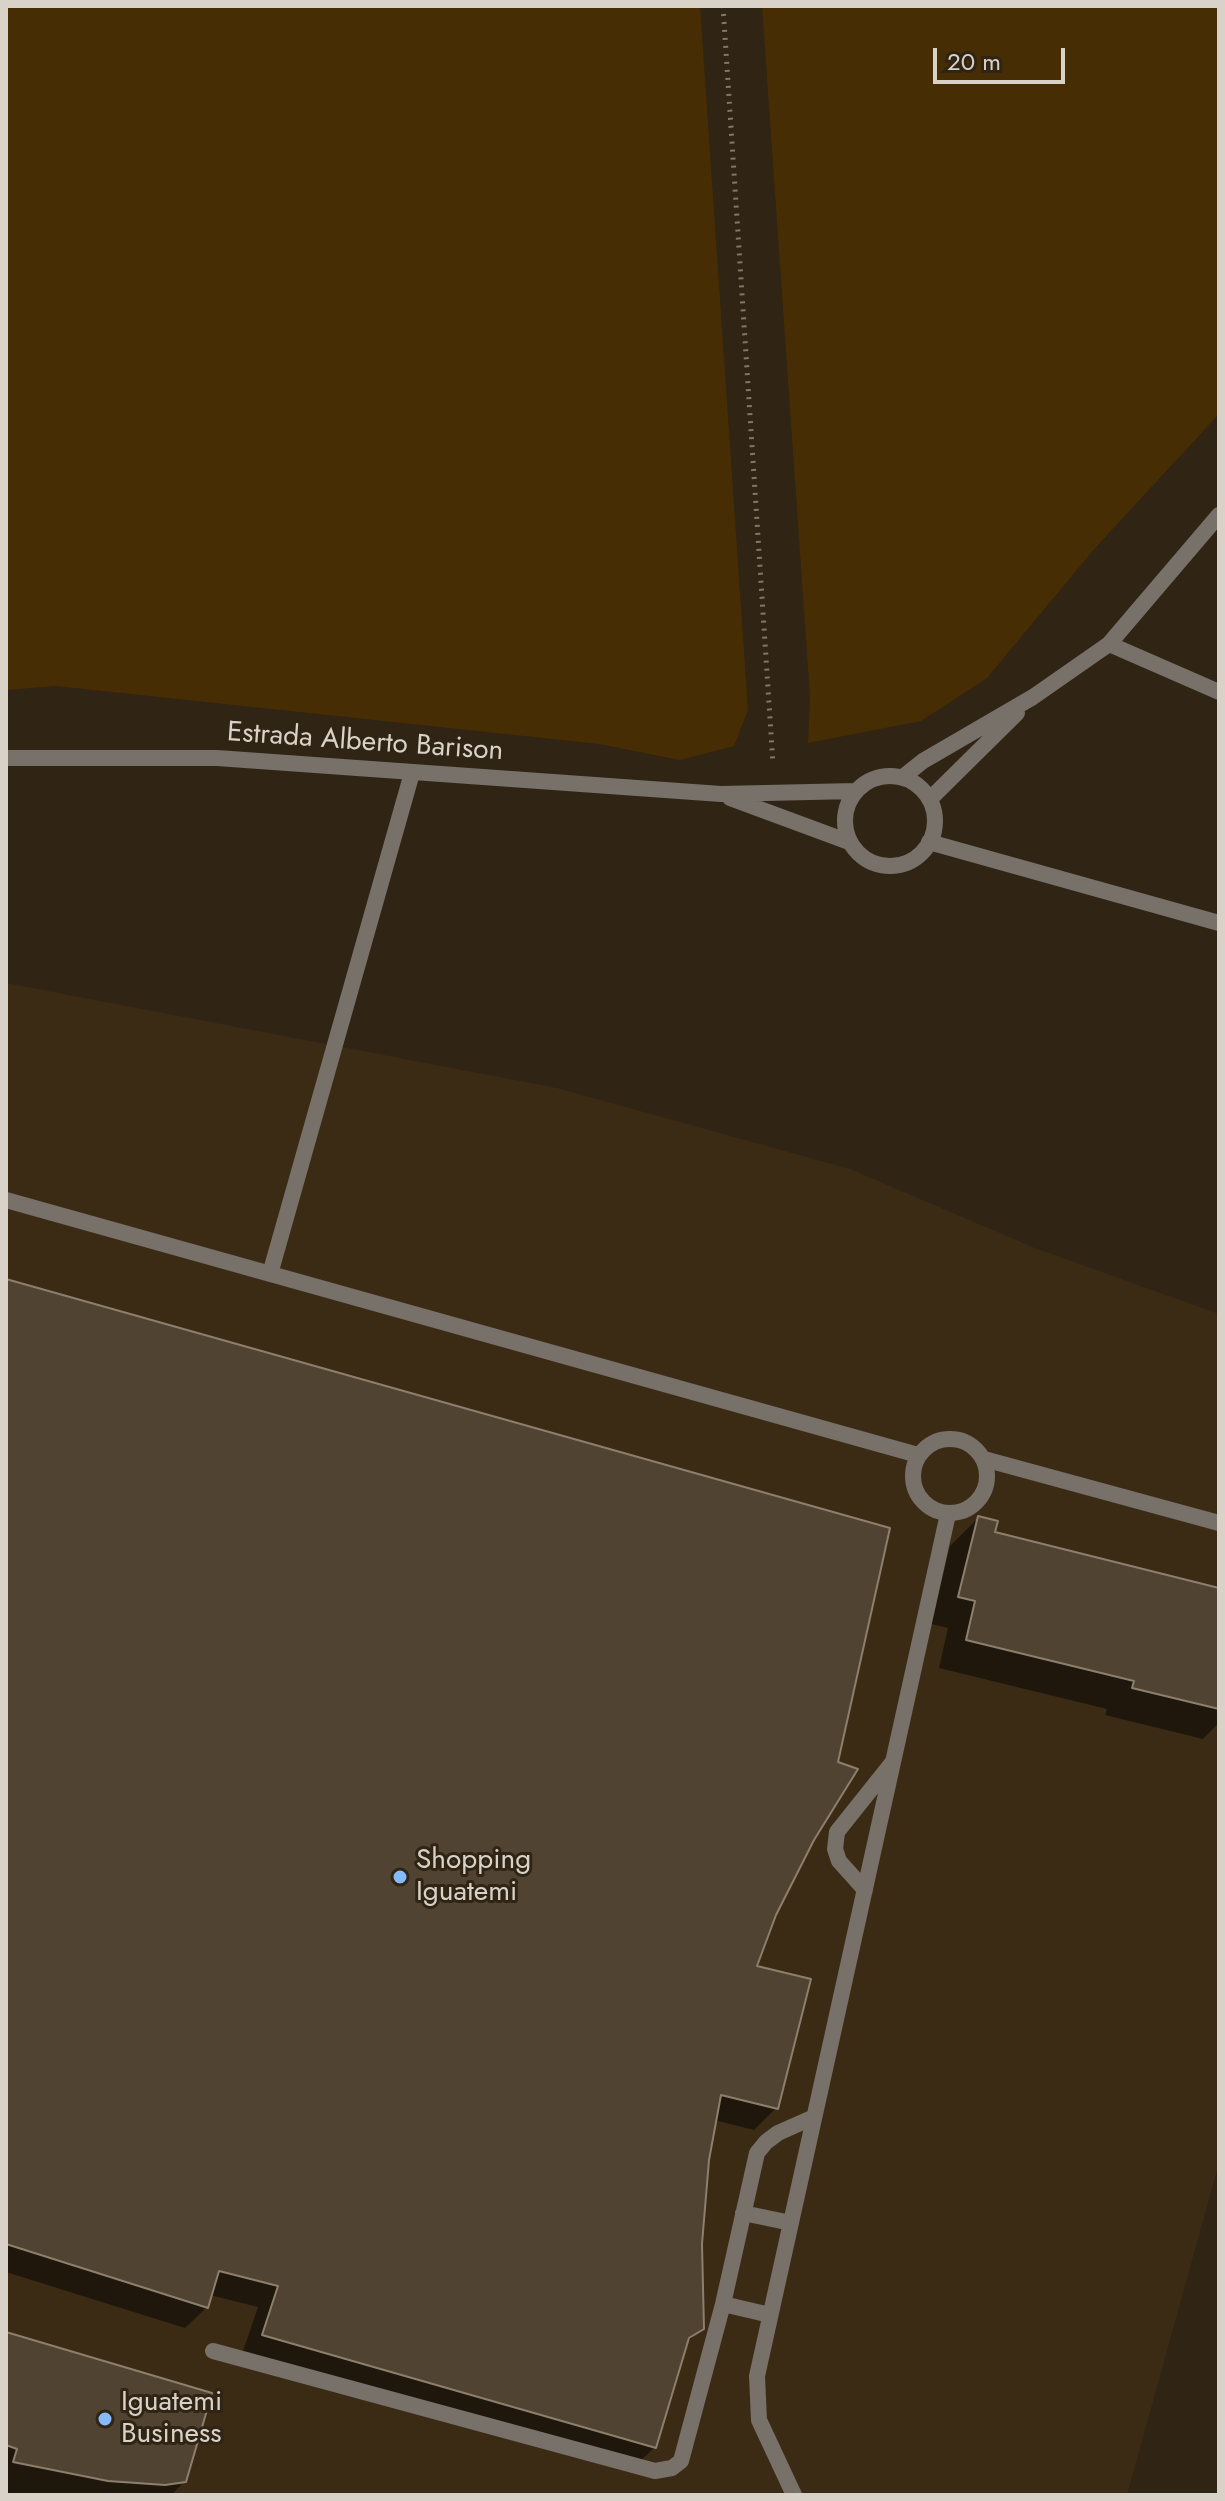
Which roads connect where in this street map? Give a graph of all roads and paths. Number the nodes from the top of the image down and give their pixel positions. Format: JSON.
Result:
{"nodes":[{"id":1,"x":723,"y":6,"type":"edge"},
{"id":2,"x":1219,"y":515,"type":"edge"},
{"id":3,"x":1109,"y":644,"type":"junction"},
{"id":4,"x":1219,"y":692,"type":"edge"},
{"id":5,"x":1033,"y":697,"type":"junction"},
{"id":6,"x":6,"y":758,"type":"edge"},
{"id":7,"x":412,"y":773,"type":"junction"},
{"id":8,"x":903,"y":777,"type":"junction"},
{"id":9,"x":855,"y":791,"type":"junction"},
{"id":10,"x":775,"y":793,"type":"junction"},
{"id":11,"x":721,"y":794,"type":"junction"},
{"id":12,"x":930,"y":799,"type":"junction"},
{"id":13,"x":849,"y":842,"type":"junction"},
{"id":14,"x":929,"y":842,"type":"junction"},
{"id":15,"x":1219,"y":923,"type":"edge"},
{"id":16,"x":6,"y":1200,"type":"edge"},
{"id":17,"x":270,"y":1274,"type":"junction"},
{"id":18,"x":918,"y":1455,"type":"junction"},
{"id":19,"x":984,"y":1459,"type":"junction"},
{"id":20,"x":948,"y":1514,"type":"junction"},
{"id":21,"x":1219,"y":1523,"type":"edge"},
{"id":22,"x":895,"y":1758,"type":"junction"},
{"id":23,"x":865,"y":1890,"type":"junction"},
{"id":24,"x":814,"y":2117,"type":"junction"},
{"id":25,"x":743,"y":2213,"type":"junction"},
{"id":26,"x":791,"y":2223,"type":"junction"},
{"id":27,"x":723,"y":2304,"type":"junction"},
{"id":28,"x":770,"y":2315,"type":"junction"},
{"id":29,"x":213,"y":2351,"type":"dead end"},
{"id":30,"x":794,"y":2495,"type":"edge"}],
"edges":[{"from":1,"to":10,"type":"path"},
{"from":2,"to":3,"type":"street"},
{"from":3,"to":4,"type":"street"},
{"from":3,"to":5,"type":"street"},
{"from":5,"to":8,"type":"street"},
{"from":5,"to":12,"type":"street"},
{"from":6,"to":7,"type":"street","name":"Estrada Alberto Barison"},
{"from":7,"to":11,"type":"street","name":"Estrada Alberto Barison"},
{"from":7,"to":17,"type":"street"},
{"from":8,"to":9,"type":"street"},
{"from":8,"to":12,"type":"street"},
{"from":9,"to":10,"type":"street","name":"Estrada Alberto Barison"},
{"from":9,"to":13,"type":"street"},
{"from":10,"to":11,"type":"street","name":"Estrada Alberto Barison"},
{"from":11,"to":13,"type":"street","name":"Estrada Alberto Barison"},
{"from":12,"to":14,"type":"street"},
{"from":13,"to":14,"type":"street"},
{"from":14,"to":15,"type":"street"},
{"from":16,"to":17,"type":"street"},
{"from":17,"to":18,"type":"street"},
{"from":18,"to":19,"type":"street"},
{"from":18,"to":20,"type":"street"},
{"from":19,"to":20,"type":"street"},
{"from":19,"to":21,"type":"street"},
{"from":20,"to":22,"type":"street"},
{"from":22,"to":23,"type":"street"},
{"from":22,"to":23,"type":"street"},
{"from":23,"to":24,"type":"street"},
{"from":24,"to":25,"type":"street"},
{"from":24,"to":26,"type":"street"},
{"from":25,"to":26,"type":"street"},
{"from":25,"to":27,"type":"street"},
{"from":26,"to":28,"type":"street"},
{"from":27,"to":28,"type":"street"},
{"from":27,"to":29,"type":"street"},
{"from":28,"to":30,"type":"street"}]}
